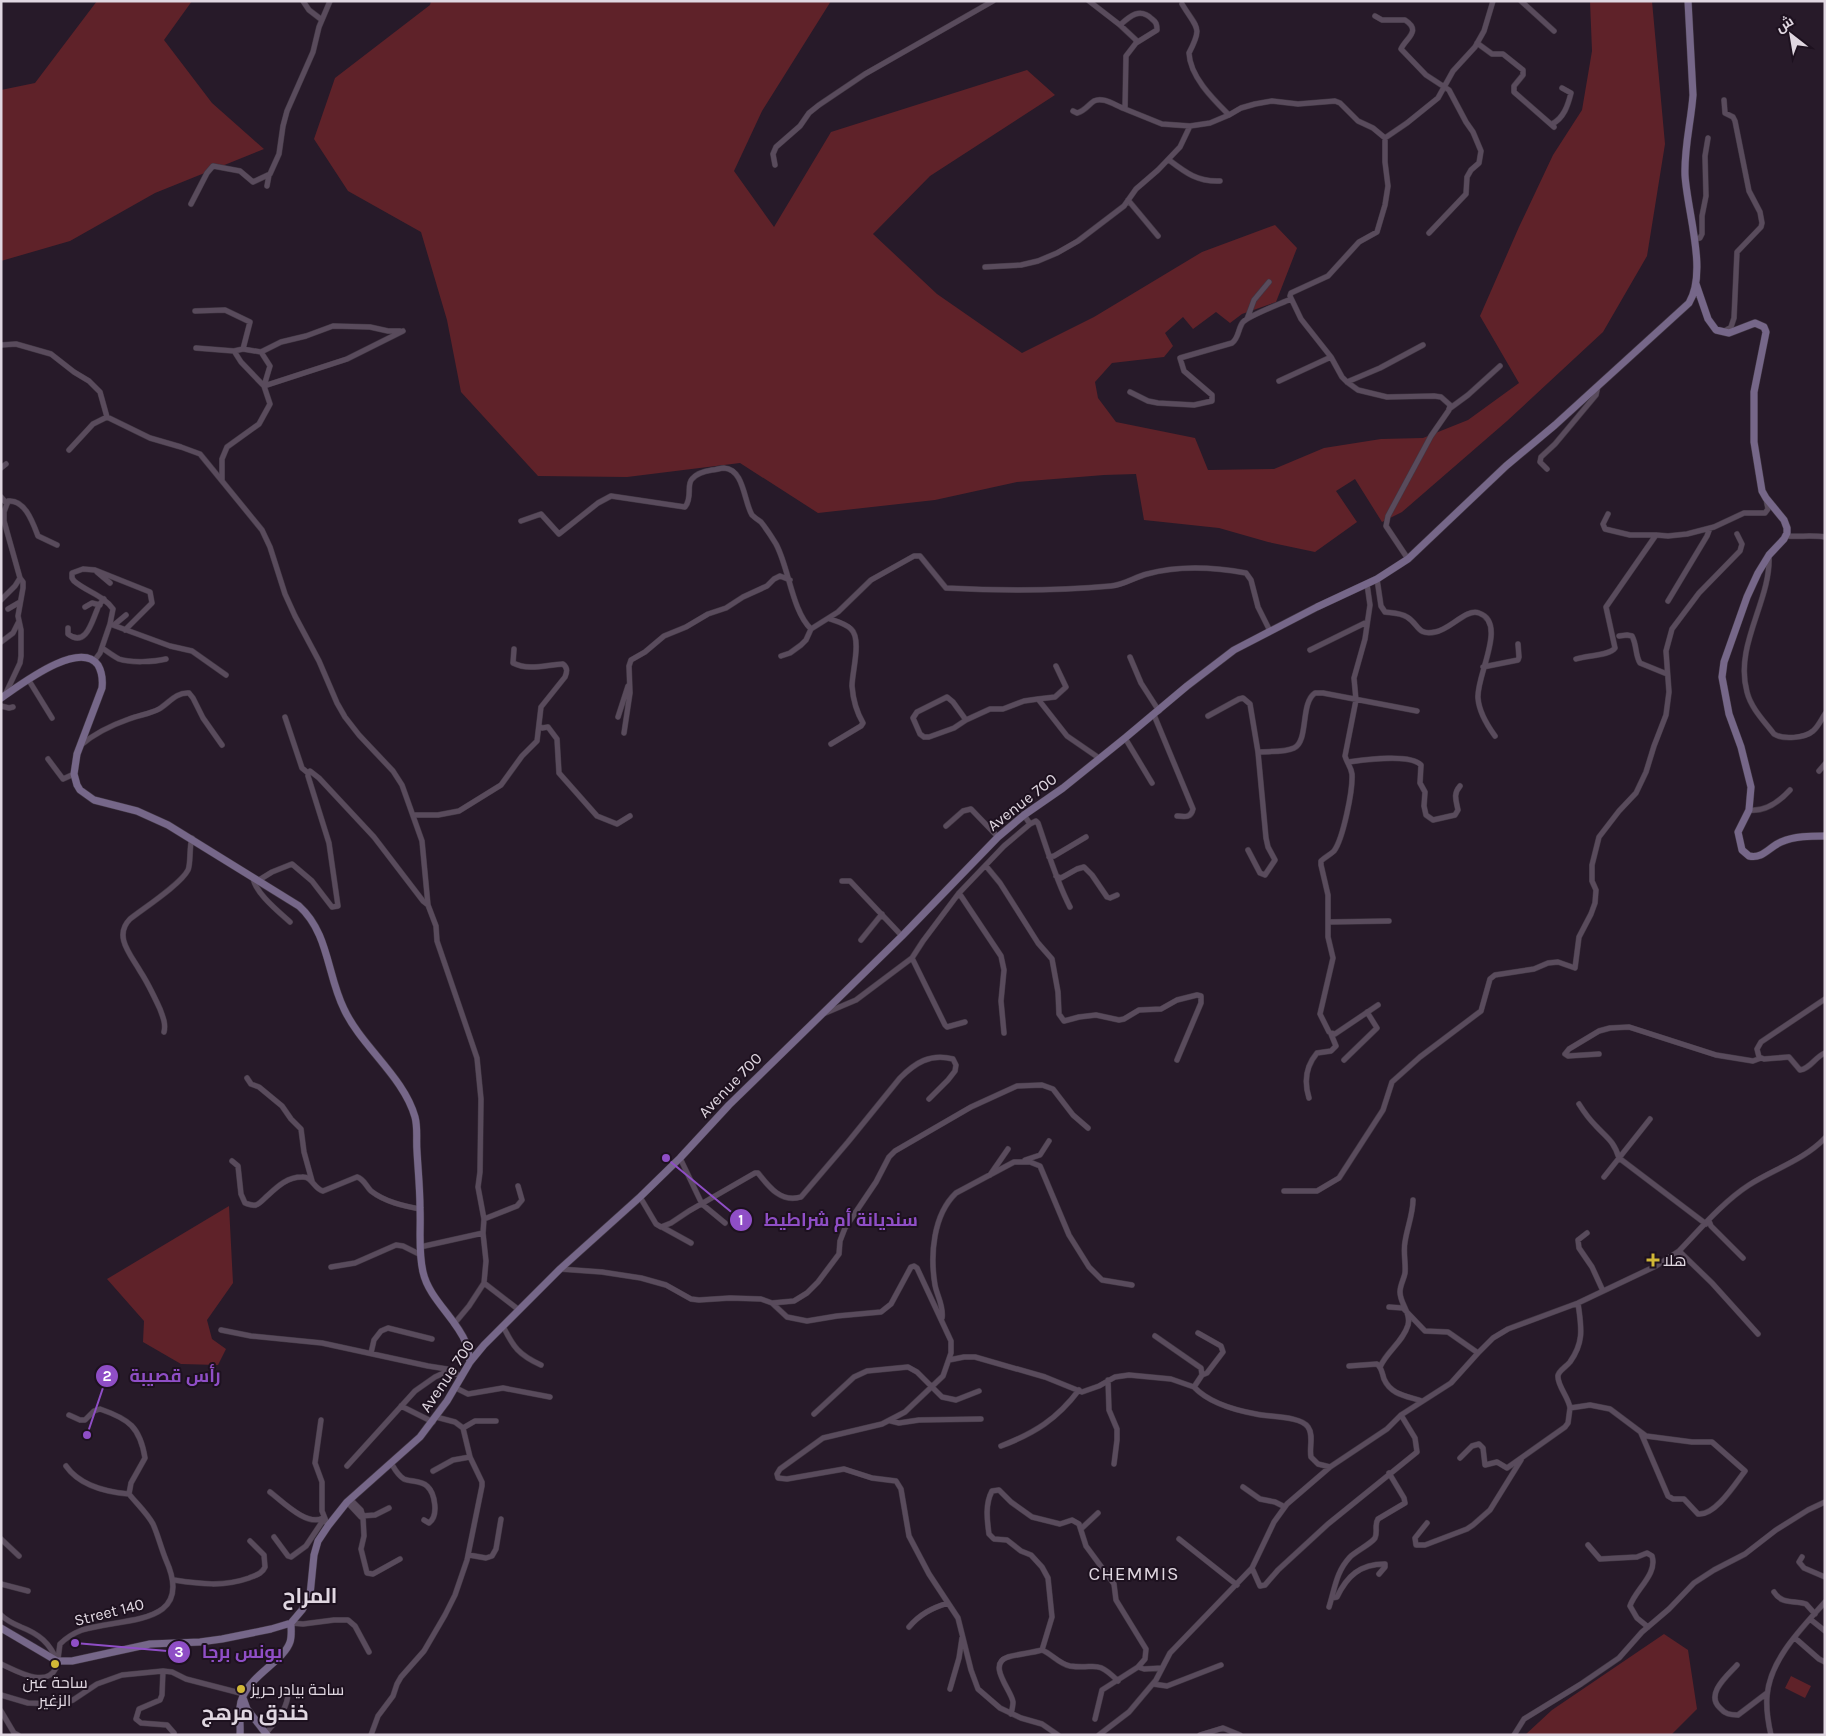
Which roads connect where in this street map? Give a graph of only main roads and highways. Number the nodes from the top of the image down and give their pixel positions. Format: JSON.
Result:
{"nodes":[{"id":1,"x":1688,"y":1,"type":"edge"},
{"id":2,"x":1696,"y":284,"type":"junction"},
{"id":3,"x":1702,"y":300,"type":"junction"},
{"id":4,"x":1689,"y":303,"type":"junction"},
{"id":5,"x":2,"y":697,"type":"edge"},
{"id":6,"x":1825,"y":836,"type":"edge"},
{"id":7,"x":466,"y":1343,"type":"junction"},
{"id":8,"x":484,"y":1345,"type":"junction"},
{"id":9,"x":470,"y":1362,"type":"junction"},
{"id":10,"x":291,"y":1623,"type":"junction"},
{"id":11,"x":1,"y":1628,"type":"edge"},
{"id":12,"x":243,"y":1696,"type":"junction"},
{"id":13,"x":267,"y":1734,"type":"edge"},
{"id":14,"x":240,"y":1735,"type":"edge"}],
"edges":[{"from":1,"to":2,"type":"main road"},
{"from":2,"to":3,"type":"main road"},
{"from":2,"to":4,"type":"main road"},
{"from":3,"to":4,"type":"main road"},
{"from":3,"to":6,"type":"main road"},
{"from":4,"to":8,"type":"main road","name":"Avenue 700"},
{"from":5,"to":7,"type":"main road"},
{"from":7,"to":8,"type":"main road"},
{"from":7,"to":9,"type":"main road"},
{"from":8,"to":9,"type":"main road","name":"Avenue 700"},
{"from":9,"to":10,"type":"main road","name":"Avenue 700"},
{"from":10,"to":11,"type":"main road"},
{"from":10,"to":12,"type":"main road"},
{"from":12,"to":13,"type":"main road"},
{"from":12,"to":14,"type":"main road"}]}
